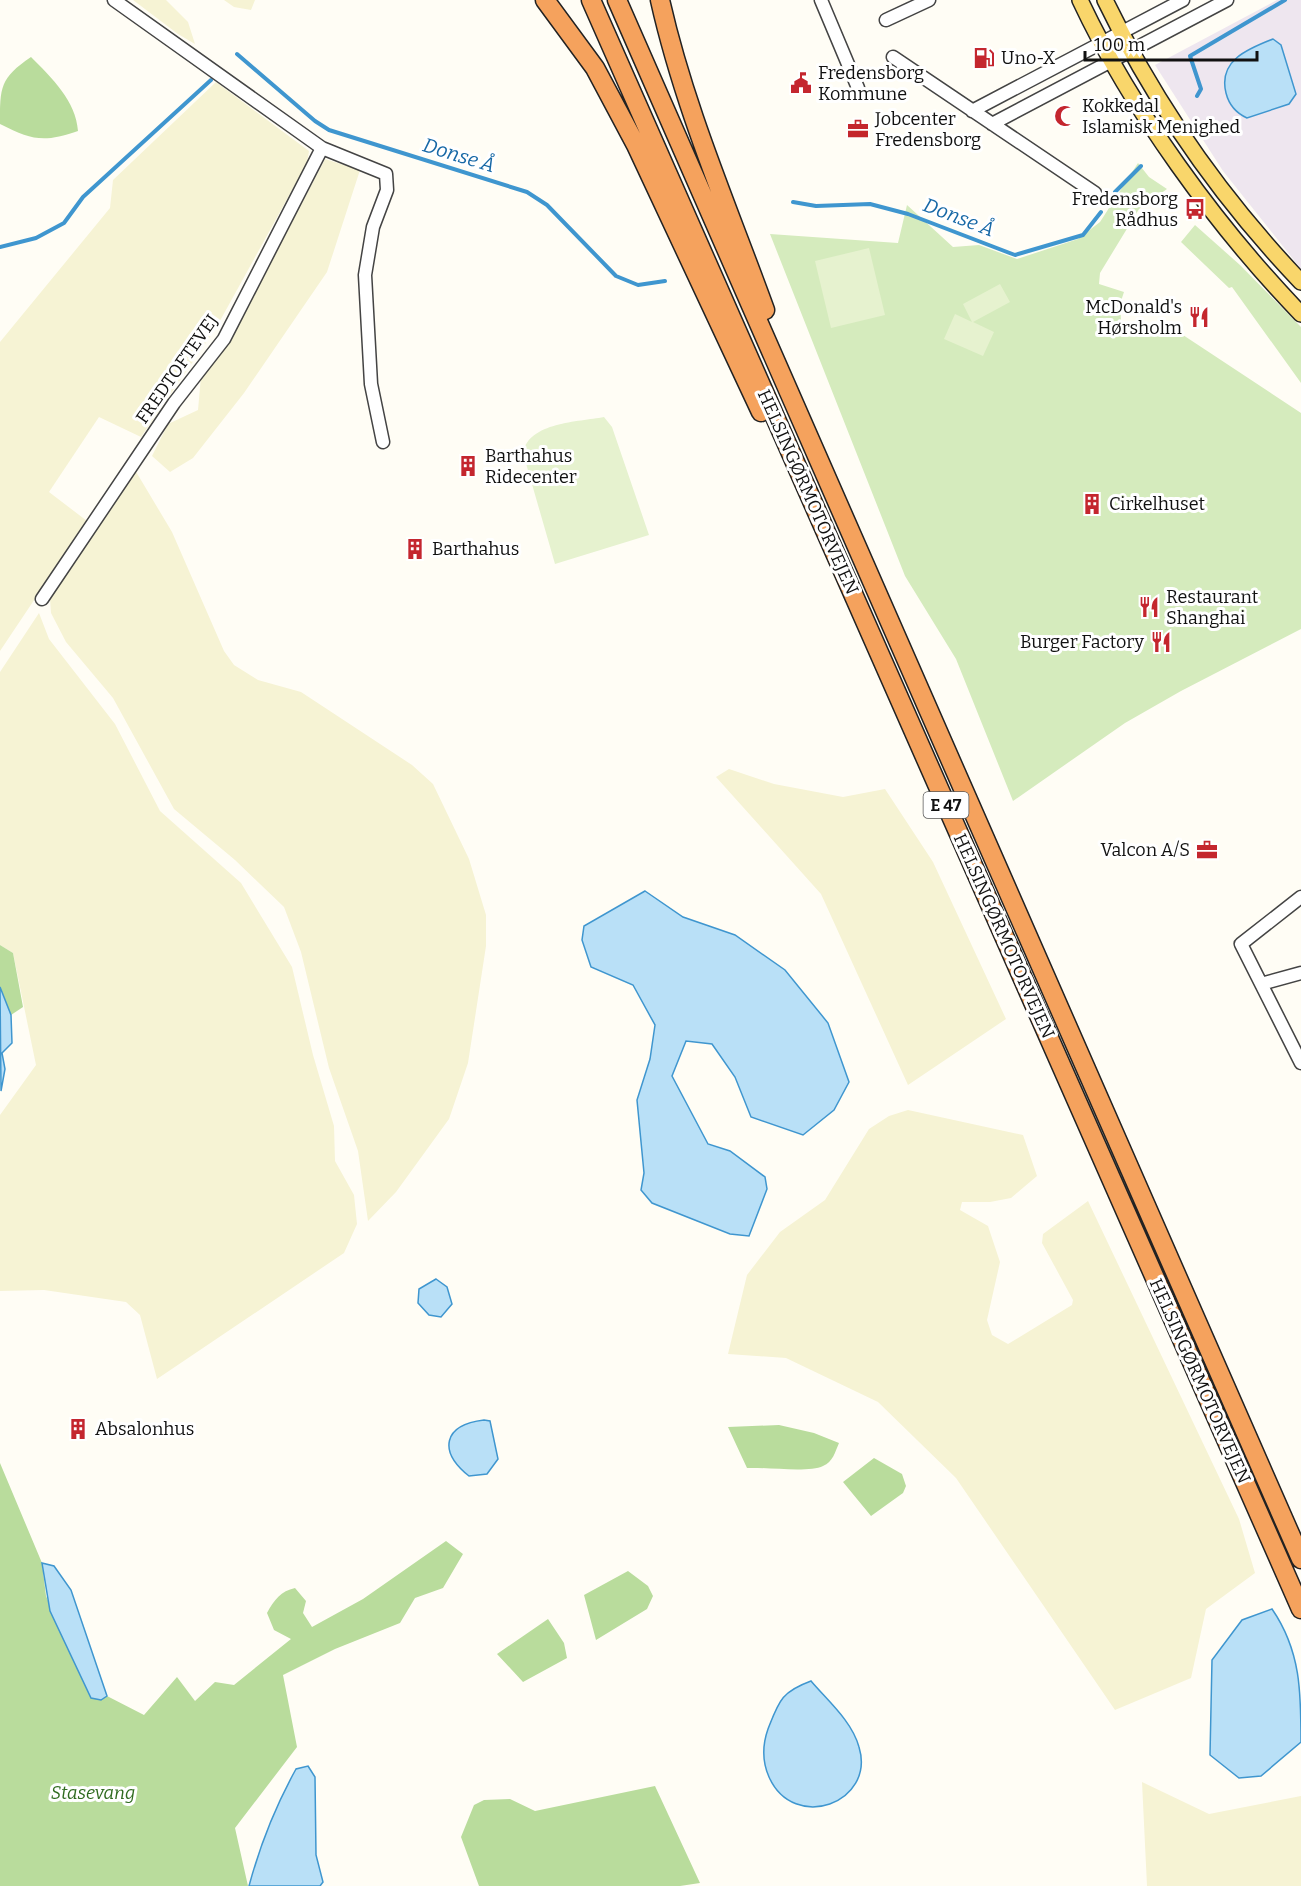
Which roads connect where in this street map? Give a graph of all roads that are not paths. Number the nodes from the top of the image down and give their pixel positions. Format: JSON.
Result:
{"nodes":[{"id":1,"x":114,"y":0,"type":"edge"},
{"id":2,"x":545,"y":0,"type":"edge"},
{"id":3,"x":591,"y":0,"type":"edge"},
{"id":4,"x":617,"y":0,"type":"edge"},
{"id":5,"x":660,"y":0,"type":"edge"},
{"id":6,"x":821,"y":0,"type":"edge"},
{"id":7,"x":929,"y":0,"type":"edge"},
{"id":8,"x":1080,"y":0,"type":"edge"},
{"id":9,"x":1105,"y":0,"type":"edge"},
{"id":10,"x":1183,"y":0,"type":"edge"},
{"id":11,"x":1227,"y":0,"type":"edge"},
{"id":12,"x":886,"y":20,"type":"dead end"},
{"id":13,"x":1121,"y":32,"type":"junction"},
{"id":14,"x":1100,"y":44,"type":"junction"},
{"id":15,"x":1131,"y":51,"type":"junction"},
{"id":16,"x":893,"y":57,"type":"dead end"},
{"id":17,"x":1110,"y":62,"type":"junction"},
{"id":18,"x":858,"y":88,"type":"dead end"},
{"id":19,"x":972,"y":111,"type":"junction"},
{"id":20,"x":992,"y":124,"type":"junction"},
{"id":21,"x":322,"y":148,"type":"junction"},
{"id":22,"x":1095,"y":193,"type":"dead end"},
{"id":23,"x":1301,"y":282,"type":"edge"},
{"id":24,"x":1301,"y":314,"type":"edge"},
{"id":25,"x":791,"y":398,"type":"junction"},
{"id":26,"x":383,"y":442,"type":"dead end"},
{"id":27,"x":802,"y":476,"type":"junction"},
{"id":28,"x":42,"y":599,"type":"dead end"},
{"id":29,"x":1301,"y":897,"type":"edge"},
{"id":30,"x":1301,"y":973,"type":"edge"},
{"id":31,"x":1261,"y":984,"type":"junction"},
{"id":32,"x":1295,"y":1039,"type":"edge"},
{"id":33,"x":1301,"y":1063,"type":"edge"},
{"id":34,"x":1301,"y":1559,"type":"edge"},
{"id":35,"x":1301,"y":1609,"type":"edge"}],
"edges":[{"from":1,"to":21,"type":"street"},
{"from":2,"to":27,"type":"highway"},
{"from":3,"to":27,"type":"highway","name":"HELSINGØRMOTORVEJEN","number":"E 47"},
{"from":4,"to":25,"type":"highway","name":"HELSINGØRMOTORVEJEN","number":"E 47"},
{"from":5,"to":25,"type":"highway"},
{"from":6,"to":18,"type":"street"},
{"from":7,"to":12,"type":"street"},
{"from":8,"to":14,"type":"main road"},
{"from":9,"to":13,"type":"main road"},
{"from":10,"to":13,"type":"street"},
{"from":11,"to":15,"type":"street"},
{"from":13,"to":14,"type":"street"},
{"from":13,"to":15,"type":"main road"},
{"from":14,"to":17,"type":"main road"},
{"from":14,"to":19,"type":"street"},
{"from":15,"to":17,"type":"street"},
{"from":15,"to":23,"type":"main road"},
{"from":16,"to":19,"type":"street"},
{"from":17,"to":20,"type":"street"},
{"from":17,"to":24,"type":"main road"},
{"from":19,"to":20,"type":"street"},
{"from":20,"to":22,"type":"street"},
{"from":21,"to":26,"type":"street"},
{"from":21,"to":28,"type":"street","name":"FREDTOFTEVEJ"},
{"from":25,"to":34,"type":"highway","name":"HELSINGØRMOTORVEJEN","number":"E 47"},
{"from":27,"to":35,"type":"highway","name":"HELSINGØRMOTORVEJEN","number":"E 47"},
{"from":29,"to":31,"type":"street"},
{"from":30,"to":31,"type":"street"},
{"from":31,"to":32,"type":"street"},
{"from":32,"to":33,"type":"street"}]}
